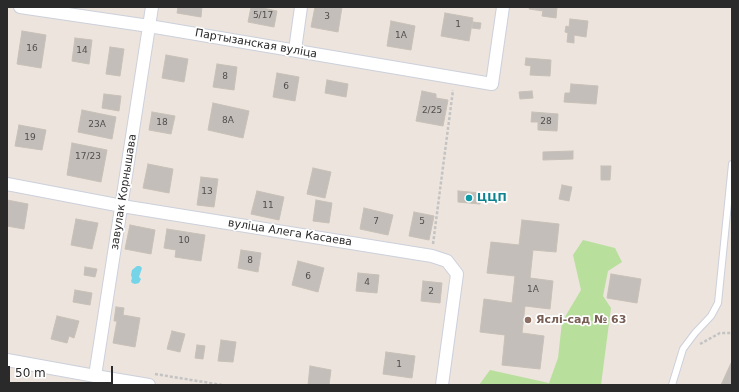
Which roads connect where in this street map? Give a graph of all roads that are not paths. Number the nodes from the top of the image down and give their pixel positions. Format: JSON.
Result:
{"nodes":[{"id":1,"x":20,"y":7,"type":"edge"},
{"id":2,"x":152,"y":7,"type":"edge"},
{"id":3,"x":301,"y":7,"type":"edge"},
{"id":4,"x":503,"y":7,"type":"edge"},
{"id":5,"x":149,"y":26,"type":"junction"},
{"id":6,"x":295,"y":50,"type":"junction"},
{"id":7,"x":732,"y":164,"type":"edge"},
{"id":8,"x":7,"y":184,"type":"edge"},
{"id":9,"x":122,"y":206,"type":"junction"},
{"id":10,"x":7,"y":360,"type":"edge"},
{"id":11,"x":95,"y":376,"type":"junction"},
{"id":12,"x":149,"y":385,"type":"edge"},
{"id":13,"x":442,"y":385,"type":"edge"},
{"id":14,"x":672,"y":385,"type":"edge"}],
"edges":[{"from":1,"to":5,"type":"street","name":"Партызанская вуліца"},
{"from":2,"to":5,"type":"street","name":"завулак Корнышава"},
{"from":3,"to":6,"type":"street"},
{"from":4,"to":6,"type":"street","name":"Партызанская вуліца"},
{"from":5,"to":6,"type":"street","name":"Партызанская вуліца"},
{"from":5,"to":9,"type":"street","name":"завулак Корнышава"},
{"from":7,"to":14,"type":"lane"},
{"from":8,"to":9,"type":"street","name":"вуліца Алега Касаева"},
{"from":9,"to":11,"type":"street","name":"завулак Корнышава"},
{"from":9,"to":13,"type":"street","name":"вуліца Алега Касаева"},
{"from":10,"to":11,"type":"street"},
{"from":11,"to":12,"type":"street"}]}
